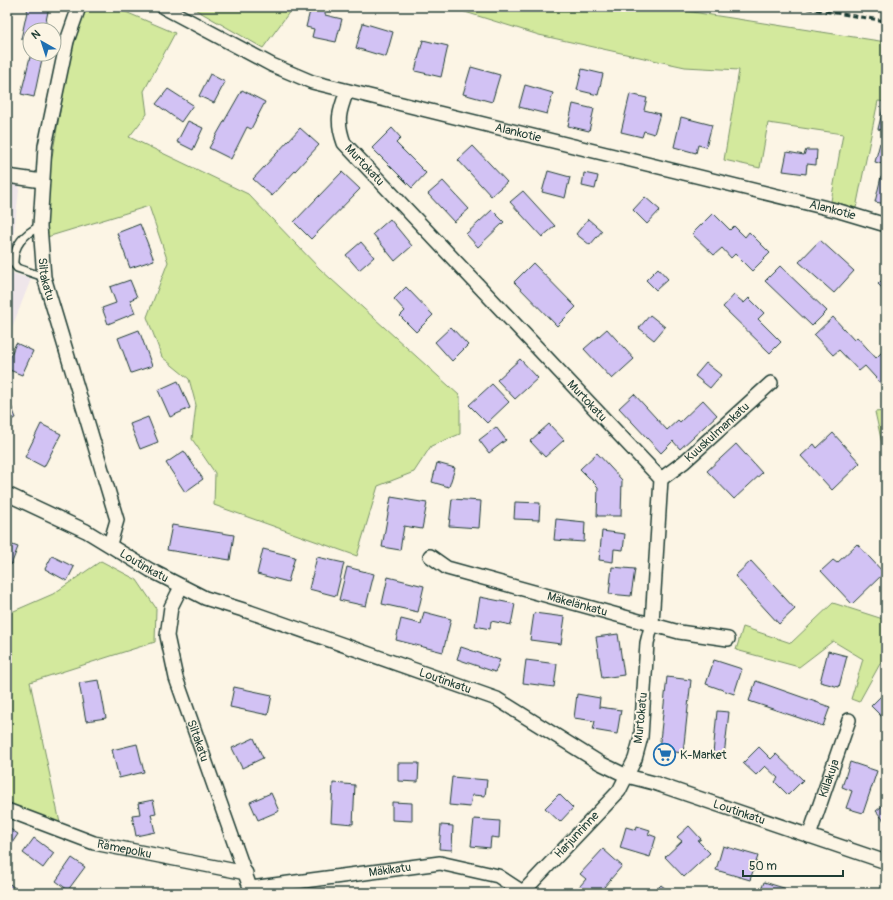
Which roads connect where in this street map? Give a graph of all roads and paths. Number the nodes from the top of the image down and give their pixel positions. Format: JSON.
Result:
{"nodes":[{"id":1,"x":79,"y":7,"type":"edge"},
{"id":2,"x":163,"y":7,"type":"edge"},
{"id":3,"x":347,"y":91,"type":"junction"},
{"id":4,"x":7,"y":176,"type":"edge"},
{"id":5,"x":42,"y":181,"type":"junction"},
{"id":6,"x":886,"y":224,"type":"edge"},
{"id":7,"x":40,"y":226,"type":"junction"},
{"id":8,"x":44,"y":278,"type":"junction"},
{"id":9,"x":772,"y":383,"type":"dead end"},
{"id":10,"x":661,"y":479,"type":"junction"},
{"id":11,"x":7,"y":494,"type":"edge"},
{"id":12,"x":110,"y":544,"type":"junction"},
{"id":13,"x":430,"y":556,"type":"dead end"},
{"id":14,"x":181,"y":587,"type":"junction"},
{"id":15,"x":652,"y":623,"type":"junction"},
{"id":16,"x":728,"y":639,"type":"dead end"},
{"id":17,"x":849,"y":720,"type":"dead end"},
{"id":18,"x":627,"y":776,"type":"junction"},
{"id":19,"x":7,"y":810,"type":"edge"},
{"id":20,"x":809,"y":836,"type":"junction"},
{"id":21,"x":886,"y":862,"type":"edge"},
{"id":22,"x":246,"y":873,"type":"junction"},
{"id":23,"x":251,"y":891,"type":"edge"},
{"id":24,"x":524,"y":892,"type":"edge"}],
"edges":[{"from":1,"to":5,"type":"street","name":"Siltakatu"},
{"from":2,"to":3,"type":"street","name":"Alankotie"},
{"from":3,"to":6,"type":"street","name":"Alankotie"},
{"from":3,"to":10,"type":"street","name":"Murtokatu"},
{"from":4,"to":5,"type":"street"},
{"from":5,"to":7,"type":"street","name":"Siltakatu"},
{"from":7,"to":8,"type":"street","name":"Siltakatu"},
{"from":7,"to":8,"type":"lane"},
{"from":8,"to":12,"type":"street","name":"Siltakatu"},
{"from":9,"to":10,"type":"street","name":"Kuuskulmankatu"},
{"from":10,"to":15,"type":"street","name":"Murtokatu"},
{"from":11,"to":12,"type":"street","name":"Loutinkatu"},
{"from":12,"to":14,"type":"street","name":"Loutinkatu"},
{"from":13,"to":15,"type":"street","name":"Mäkelänkatu"},
{"from":14,"to":18,"type":"street","name":"Loutinkatu"},
{"from":14,"to":22,"type":"street","name":"Siltakatu"},
{"from":15,"to":16,"type":"street","name":"Mäkelänkatu"},
{"from":15,"to":18,"type":"street","name":"Murtokatu"},
{"from":17,"to":20,"type":"street","name":"Kiilakuja"},
{"from":18,"to":20,"type":"street","name":"Loutinkatu"},
{"from":18,"to":24,"type":"street","name":"Harjunrinne"},
{"from":19,"to":22,"type":"street","name":"Rämepolku"},
{"from":20,"to":21,"type":"street","name":"Loutinkatu"},
{"from":22,"to":23,"type":"street","name":"Siltakatu"},
{"from":23,"to":24,"type":"street","name":"Mäkikatu"}]}
